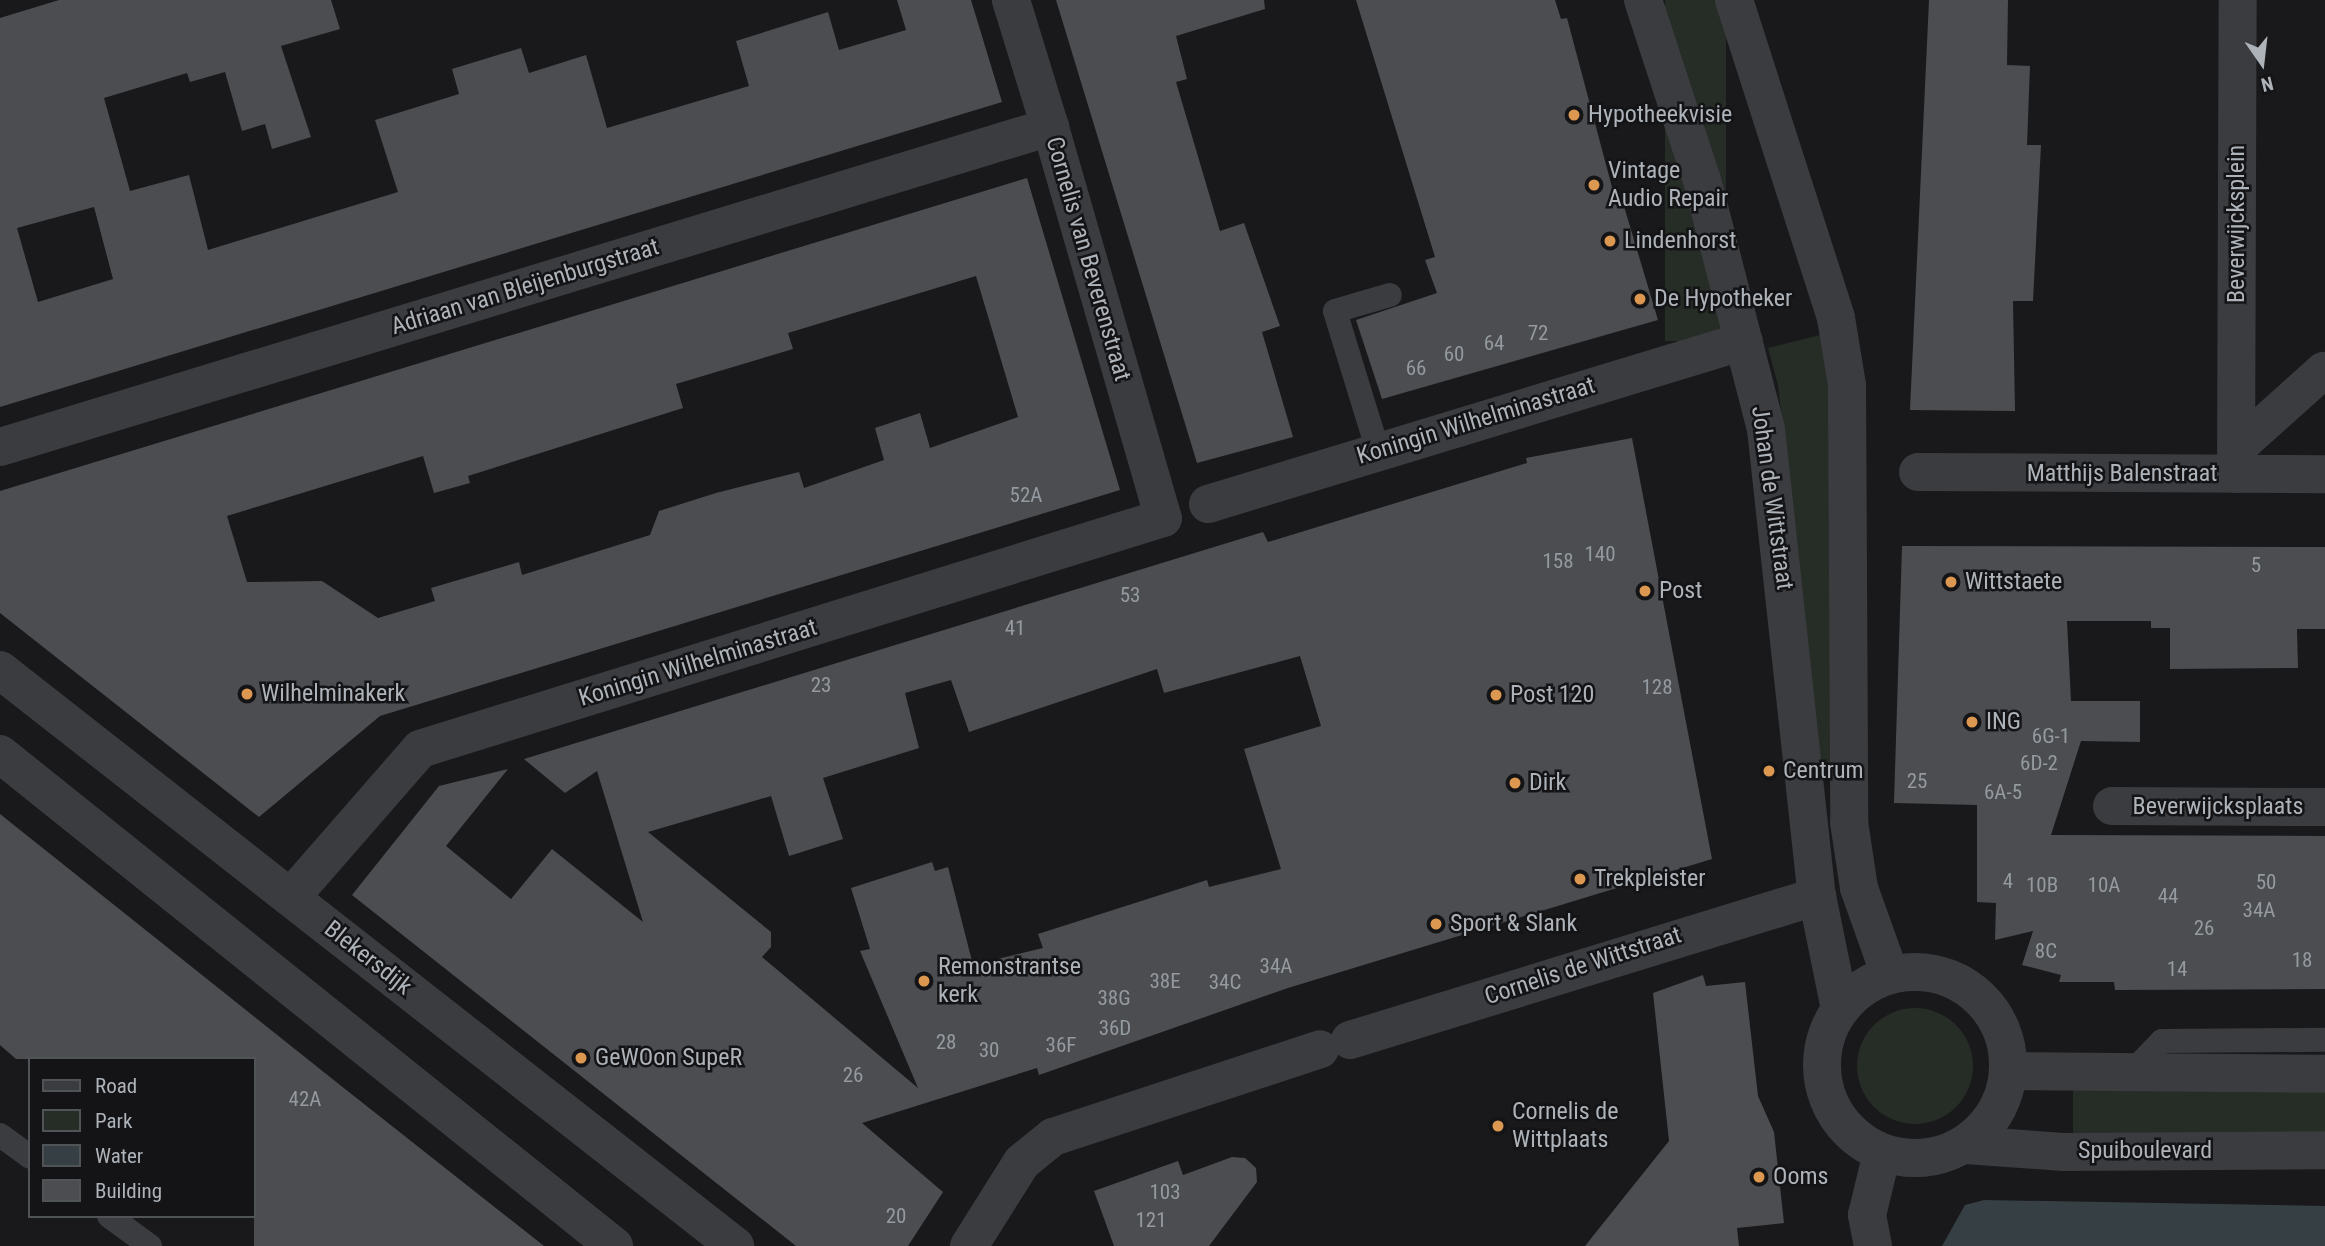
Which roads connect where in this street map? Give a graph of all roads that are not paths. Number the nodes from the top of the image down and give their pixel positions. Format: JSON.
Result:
{"nodes":[{"id":1,"x":1011,"y":0,"type":"edge"},
{"id":2,"x":1643,"y":0,"type":"edge"},
{"id":3,"x":1734,"y":0,"type":"edge"},
{"id":4,"x":2238,"y":0,"type":"edge"},
{"id":5,"x":1050,"y":127,"type":"junction"},
{"id":6,"x":1390,"y":295,"type":"dead end"},
{"id":7,"x":1744,"y":341,"type":"junction"},
{"id":8,"x":2323,"y":370,"type":"dead end"},
{"id":9,"x":0,"y":447,"type":"edge"},
{"id":10,"x":1378,"y":451,"type":"junction"},
{"id":11,"x":2236,"y":461,"type":"junction"},
{"id":12,"x":1918,"y":472,"type":"dead end"},
{"id":13,"x":2325,"y":474,"type":"edge"},
{"id":14,"x":1208,"y":504,"type":"dead end"},
{"id":15,"x":1163,"y":518,"type":"joint"},
{"id":16,"x":0,"y":670,"type":"edge"},
{"id":17,"x":0,"y":754,"type":"edge"},
{"id":18,"x":2112,"y":806,"type":"dead end"},
{"id":19,"x":2325,"y":807,"type":"edge"},
{"id":20,"x":1817,"y":896,"type":"junction"},
{"id":21,"x":291,"y":897,"type":"junction"},
{"id":22,"x":1890,"y":975,"type":"junction"},
{"id":23,"x":1840,"y":1009,"type":"junction"},
{"id":24,"x":2325,"y":1040,"type":"edge"},
{"id":25,"x":2009,"y":1071,"type":"junction"},
{"id":26,"x":2130,"y":1074,"type":"junction"},
{"id":27,"x":2325,"y":1074,"type":"edge"},
{"id":28,"x":1,"y":1138,"type":"edge"},
{"id":29,"x":1966,"y":1145,"type":"junction"},
{"id":30,"x":2325,"y":1150,"type":"edge"},
{"id":31,"x":1882,"y":1153,"type":"junction"},
{"id":32,"x":28,"y":1156,"type":"edge"},
{"id":33,"x":113,"y":1218,"type":"edge"},
{"id":34,"x":150,"y":1246,"type":"edge"},
{"id":35,"x":614,"y":1246,"type":"edge"},
{"id":36,"x":735,"y":1246,"type":"edge"},
{"id":37,"x":969,"y":1246,"type":"edge"},
{"id":38,"x":1873,"y":1246,"type":"edge"}],
"edges":[{"from":1,"to":5,"type":"street","name":"Cornelis van Beverenstraat"},
{"from":2,"to":7,"type":"street","name":"Johan de Wittstraat"},
{"from":3,"to":22,"type":"street"},
{"from":4,"to":11,"type":"street","name":"Beverwijcksplein"},
{"from":5,"to":9,"type":"street","name":"Adriaan van Bleijenburgstraat"},
{"from":5,"to":15,"type":"street","name":"Cornelis van Beverenstraat"},
{"from":6,"to":10,"type":"lane"},
{"from":7,"to":10,"type":"street","name":"Koningin Wilhelminastraat"},
{"from":7,"to":20,"type":"street","name":"Johan de Wittstraat"},
{"from":8,"to":11,"type":"street"},
{"from":10,"to":14,"type":"street","name":"Koningin Wilhelminastraat"},
{"from":11,"to":12,"type":"street","name":"Matthijs Balenstraat"},
{"from":11,"to":13,"type":"street","name":"Matthijs Balenstraat"},
{"from":15,"to":21,"type":"street","name":"Koningin Wilhelminastraat"},
{"from":16,"to":21,"type":"street","name":"Blekersdijk"},
{"from":17,"to":35,"type":"street"},
{"from":18,"to":19,"type":"street","name":"Beverwijcksplaats"},
{"from":20,"to":23,"type":"street","name":"Johan de Wittstraat"},
{"from":20,"to":37,"type":"street","name":"Cornelis de Wittstraat"},
{"from":21,"to":36,"type":"street","name":"Blekersdijk"},
{"from":22,"to":23,"type":"street"},
{"from":22,"to":25,"type":"street"},
{"from":23,"to":31,"type":"street"},
{"from":24,"to":26,"type":"lane"},
{"from":25,"to":26,"type":"street"},
{"from":25,"to":29,"type":"street"},
{"from":26,"to":27,"type":"street"},
{"from":28,"to":32,"type":"lane"},
{"from":29,"to":30,"type":"street","name":"Spuiboulevard"},
{"from":29,"to":31,"type":"street"},
{"from":31,"to":38,"type":"street"},
{"from":33,"to":34,"type":"lane"}]}
